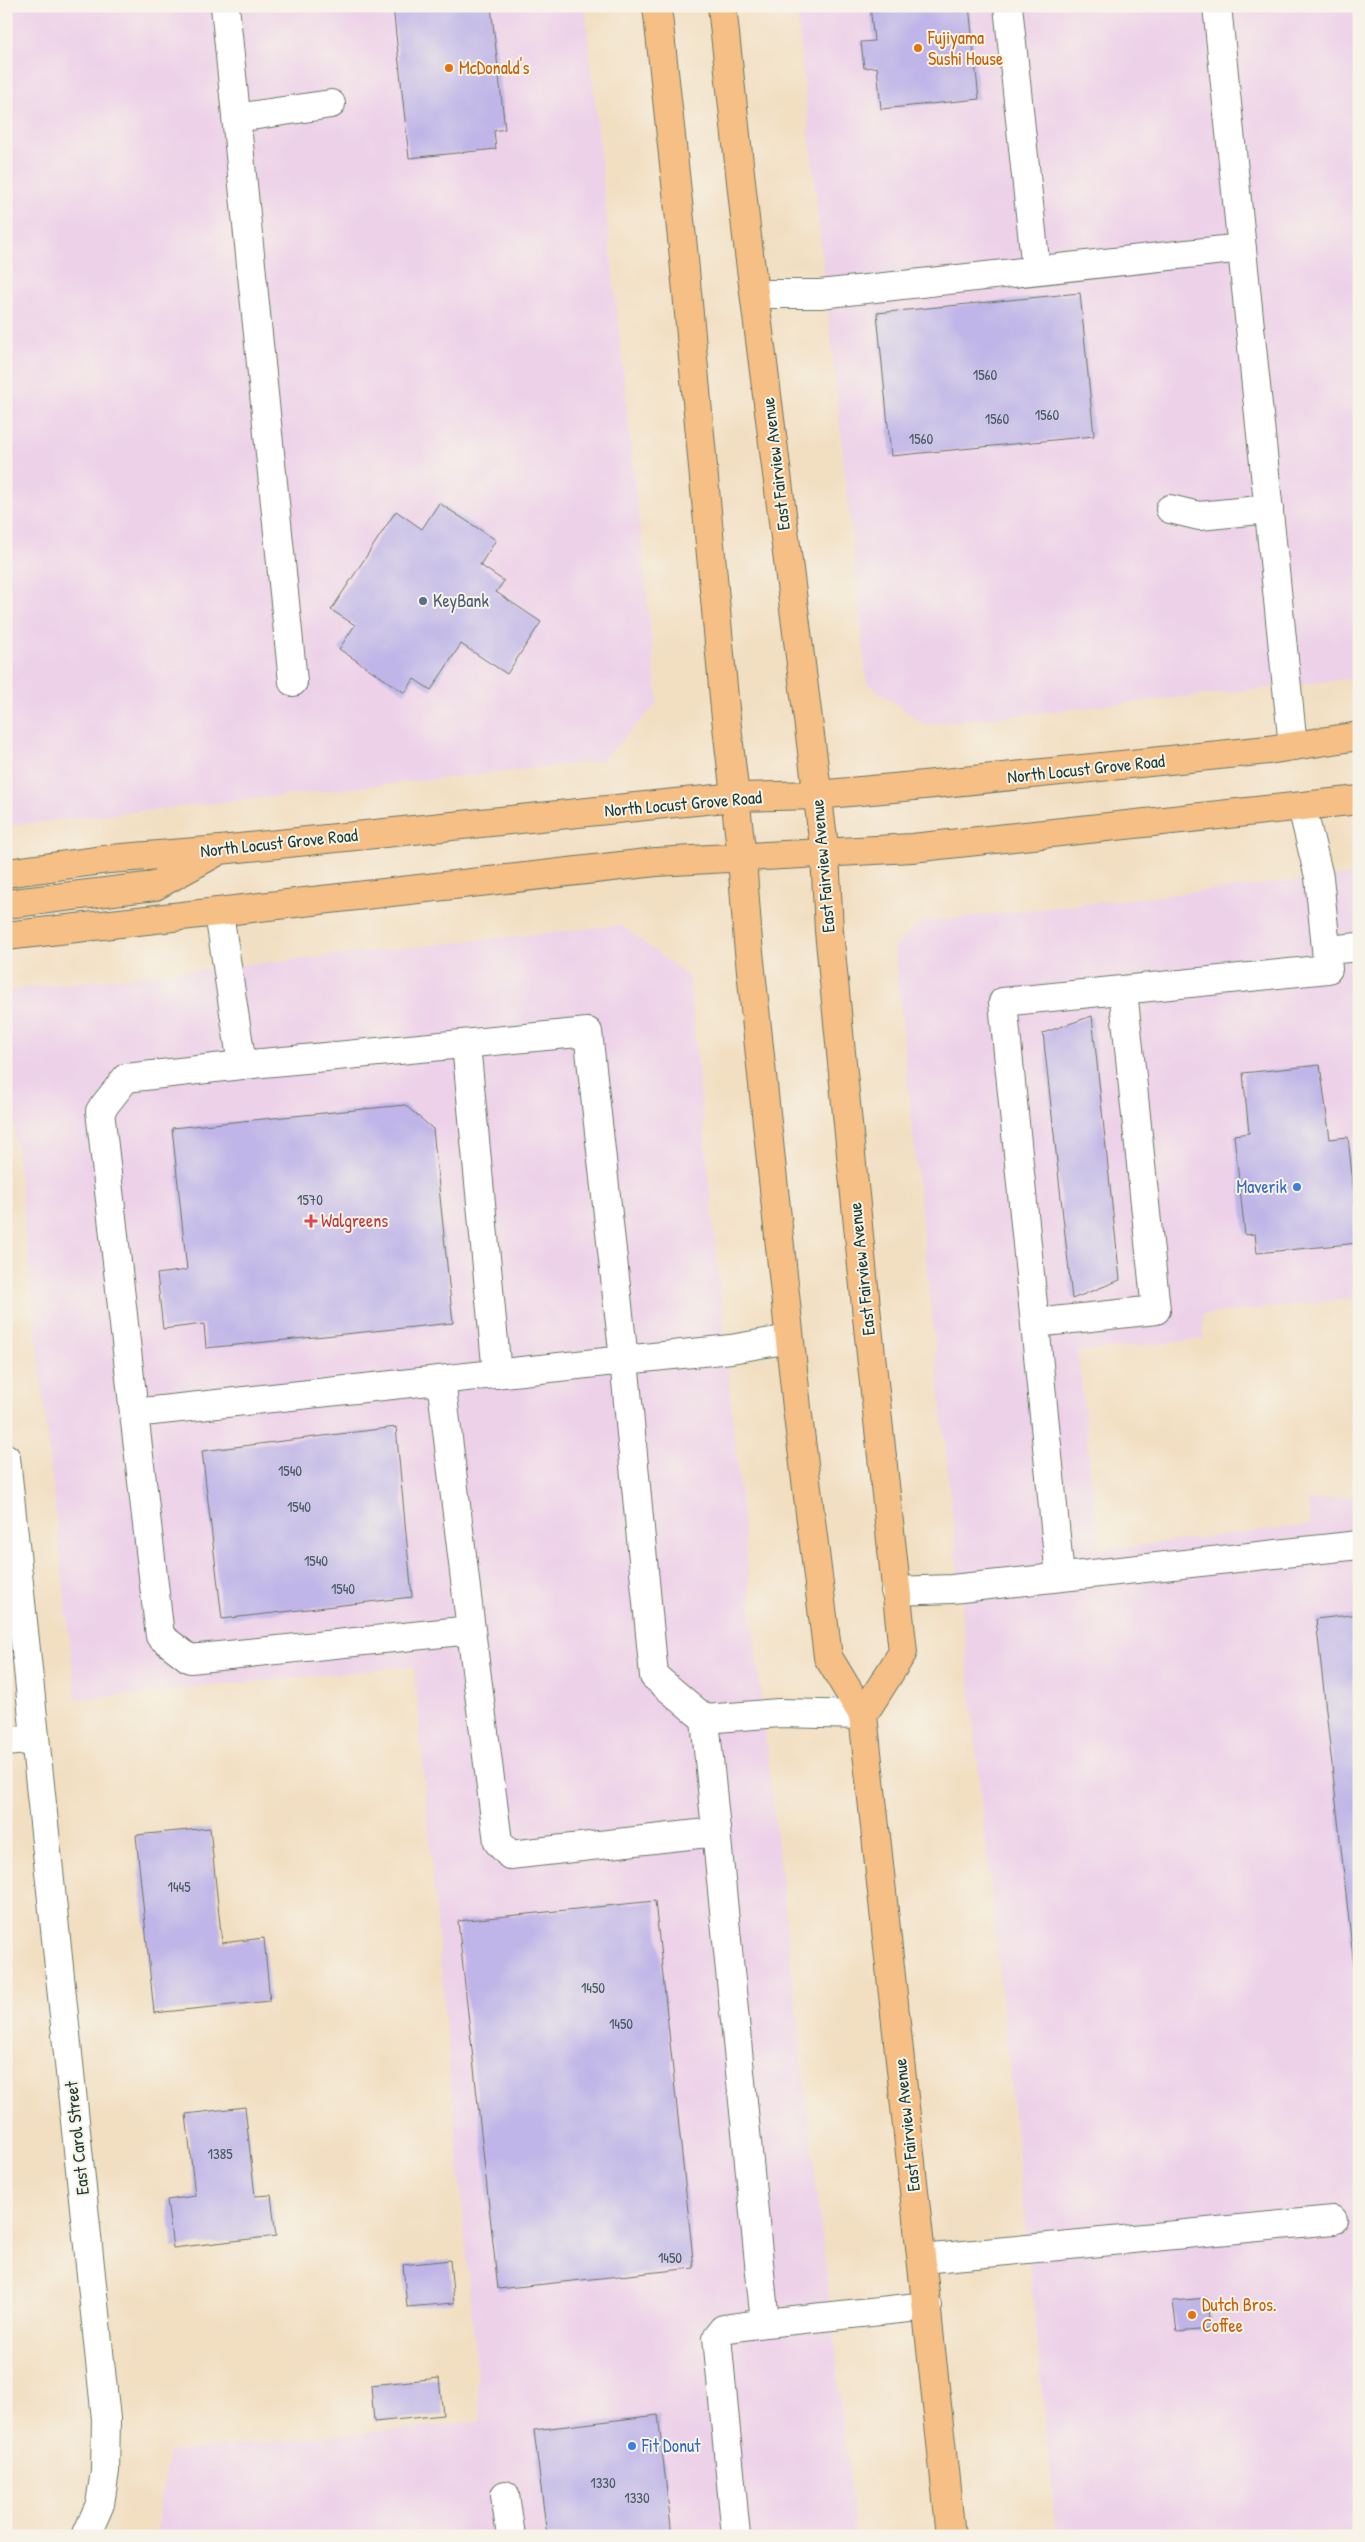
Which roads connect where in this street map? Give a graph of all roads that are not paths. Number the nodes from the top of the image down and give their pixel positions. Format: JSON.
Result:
{"nodes":[{"id":1,"x":225,"y":6,"type":"edge"},
{"id":2,"x":656,"y":6,"type":"edge"},
{"id":3,"x":722,"y":6,"type":"edge"},
{"id":4,"x":1008,"y":6,"type":"edge"},
{"id":5,"x":1217,"y":6,"type":"edge"},
{"id":6,"x":331,"y":104,"type":"dead end"},
{"id":7,"x":236,"y":118,"type":"junction"},
{"id":8,"x":1242,"y":248,"type":"junction"},
{"id":9,"x":1036,"y":270,"type":"junction"},
{"id":10,"x":755,"y":294,"type":"junction"},
{"id":11,"x":1170,"y":509,"type":"dead end"},
{"id":12,"x":1269,"y":510,"type":"junction"},
{"id":13,"x":293,"y":682,"type":"dead end"},
{"id":14,"x":1359,"y":736,"type":"edge"},
{"id":15,"x":1293,"y":746,"type":"junction"},
{"id":16,"x":817,"y":795,"type":"junction"},
{"id":17,"x":736,"y":798,"type":"junction"},
{"id":18,"x":1359,"y":800,"type":"edge"},
{"id":19,"x":1302,"y":807,"type":"junction"},
{"id":20,"x":220,"y":850,"type":"junction"},
{"id":21,"x":825,"y":854,"type":"junction"},
{"id":22,"x":742,"y":858,"type":"junction"},
{"id":23,"x":6,"y":873,"type":"edge"},
{"id":24,"x":6,"y":904,"type":"edge"},
{"id":25,"x":219,"y":913,"type":"junction"},
{"id":26,"x":6,"y":936,"type":"edge"},
{"id":27,"x":1359,"y":947,"type":"edge"},
{"id":28,"x":1327,"y":950,"type":"junction"},
{"id":29,"x":1123,"y":990,"type":"junction"},
{"id":30,"x":466,"y":1044,"type":"junction"},
{"id":31,"x":242,"y":1065,"type":"junction"},
{"id":32,"x":1035,"y":1324,"type":"junction"},
{"id":33,"x":789,"y":1339,"type":"junction"},
{"id":34,"x":624,"y":1360,"type":"junction"},
{"id":35,"x":497,"y":1374,"type":"junction"},
{"id":36,"x":442,"y":1380,"type":"junction"},
{"id":37,"x":134,"y":1413,"type":"junction"},
{"id":38,"x":6,"y":1458,"type":"edge"},
{"id":39,"x":1359,"y":1545,"type":"edge"},
{"id":40,"x":1060,"y":1577,"type":"junction"},
{"id":41,"x":896,"y":1591,"type":"junction"},
{"id":42,"x":470,"y":1630,"type":"junction"},
{"id":43,"x":863,"y":1715,"type":"junction"},
{"id":44,"x":705,"y":1719,"type":"junction"},
{"id":45,"x":35,"y":1739,"type":"junction"},
{"id":46,"x":6,"y":1742,"type":"edge"},
{"id":47,"x":716,"y":1832,"type":"junction"},
{"id":48,"x":1333,"y":2220,"type":"dead end"},
{"id":49,"x":922,"y":2260,"type":"junction"},
{"id":50,"x":928,"y":2306,"type":"junction"},
{"id":51,"x":765,"y":2323,"type":"junction"},
{"id":52,"x":505,"y":2495,"type":"dead end"},
{"id":53,"x":86,"y":2536,"type":"edge"},
{"id":54,"x":511,"y":2536,"type":"edge"},
{"id":55,"x":736,"y":2536,"type":"edge"},
{"id":56,"x":952,"y":2536,"type":"edge"}],
"edges":[{"from":1,"to":7,"type":"street"},
{"from":2,"to":17,"type":"main road","name":"East Fairview Avenue"},
{"from":3,"to":10,"type":"main road","name":"East Fairview Avenue"},
{"from":4,"to":9,"type":"street"},
{"from":5,"to":8,"type":"street"},
{"from":6,"to":7,"type":"street"},
{"from":7,"to":13,"type":"street"},
{"from":8,"to":9,"type":"street"},
{"from":8,"to":12,"type":"street"},
{"from":9,"to":10,"type":"street"},
{"from":10,"to":16,"type":"main road","name":"East Fairview Avenue"},
{"from":11,"to":12,"type":"street"},
{"from":12,"to":15,"type":"street"},
{"from":14,"to":15,"type":"main road","name":"North Locust Grove Road"},
{"from":15,"to":16,"type":"main road","name":"North Locust Grove Road"},
{"from":16,"to":17,"type":"main road","name":"North Locust Grove Road"},
{"from":16,"to":21,"type":"main road","name":"East Fairview Avenue"},
{"from":17,"to":20,"type":"main road","name":"North Locust Grove Road"},
{"from":17,"to":22,"type":"main road","name":"East Fairview Avenue"},
{"from":18,"to":19,"type":"main road"},
{"from":19,"to":21,"type":"main road"},
{"from":19,"to":28,"type":"street"},
{"from":20,"to":23,"type":"main road","name":"North Locust Grove Road"},
{"from":20,"to":24,"type":"main road"},
{"from":21,"to":22,"type":"main road"},
{"from":21,"to":41,"type":"main road","name":"East Fairview Avenue"},
{"from":22,"to":25,"type":"main road"},
{"from":22,"to":33,"type":"main road","name":"East Fairview Avenue"},
{"from":25,"to":26,"type":"main road"},
{"from":25,"to":31,"type":"street"},
{"from":27,"to":28,"type":"street"},
{"from":28,"to":29,"type":"street"},
{"from":29,"to":32,"type":"street"},
{"from":29,"to":32,"type":"street"},
{"from":30,"to":31,"type":"street"},
{"from":30,"to":34,"type":"street"},
{"from":30,"to":35,"type":"street"},
{"from":31,"to":37,"type":"street"},
{"from":32,"to":40,"type":"street"},
{"from":33,"to":34,"type":"street"},
{"from":33,"to":43,"type":"main road","name":"East Fairview Avenue"},
{"from":34,"to":35,"type":"street"},
{"from":34,"to":44,"type":"street"},
{"from":35,"to":36,"type":"street"},
{"from":36,"to":37,"type":"street"},
{"from":36,"to":42,"type":"street"},
{"from":37,"to":42,"type":"street"},
{"from":38,"to":45,"type":"street","name":"East Carol Street"},
{"from":39,"to":40,"type":"street"},
{"from":40,"to":41,"type":"street"},
{"from":41,"to":43,"type":"main road","name":"East Fairview Avenue"},
{"from":42,"to":47,"type":"street"},
{"from":43,"to":44,"type":"street"},
{"from":43,"to":49,"type":"main road","name":"East Fairview Avenue"},
{"from":44,"to":47,"type":"street"},
{"from":45,"to":46,"type":"street"},
{"from":45,"to":53,"type":"street","name":"East Carol Street"},
{"from":47,"to":51,"type":"street"},
{"from":48,"to":49,"type":"street"},
{"from":49,"to":50,"type":"main road","name":"East Fairview Avenue"},
{"from":50,"to":51,"type":"street"},
{"from":50,"to":56,"type":"main road","name":"East Fairview Avenue"},
{"from":51,"to":55,"type":"street"},
{"from":52,"to":54,"type":"street"}]}
